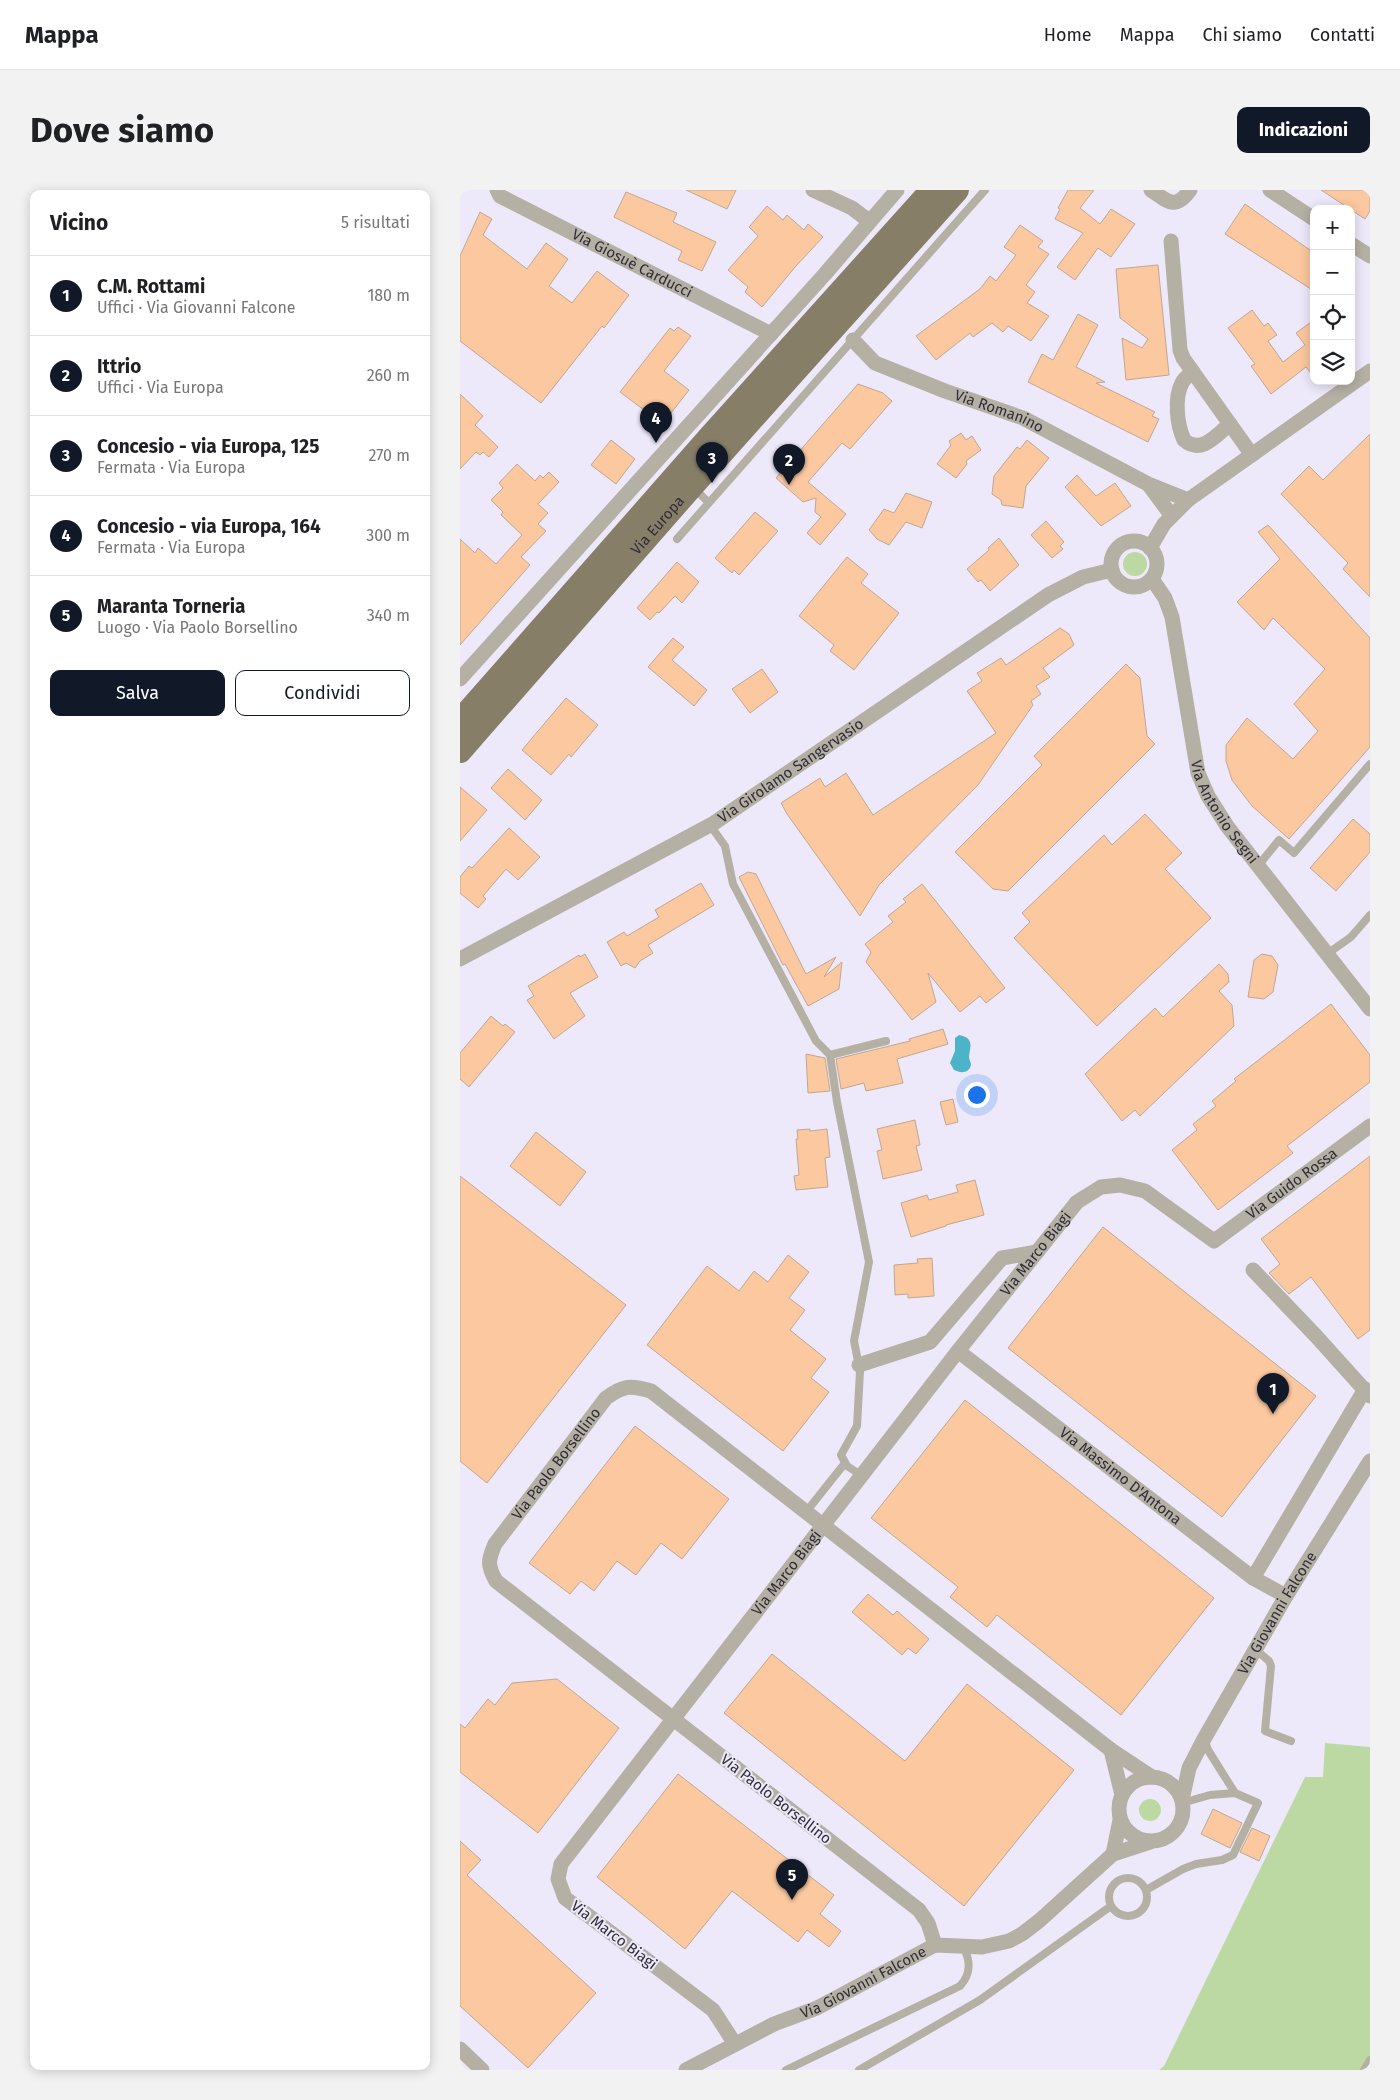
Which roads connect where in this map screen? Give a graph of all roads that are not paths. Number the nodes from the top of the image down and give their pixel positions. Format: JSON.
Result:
{"nodes":[{"id":1,"x":497,"y":190,"type":"edge"},
{"id":2,"x":813,"y":190,"type":"edge"},
{"id":3,"x":897,"y":190,"type":"edge"},
{"id":4,"x":932,"y":190,"type":"edge"},
{"id":5,"x":957,"y":190,"type":"edge"},
{"id":6,"x":985,"y":190,"type":"edge"},
{"id":7,"x":1151,"y":190,"type":"edge"},
{"id":8,"x":1190,"y":190,"type":"edge"},
{"id":9,"x":1270,"y":190,"type":"edge"},
{"id":10,"x":1310,"y":216,"type":"edge"},
{"id":11,"x":869,"y":221,"type":"junction"},
{"id":12,"x":1171,"y":241,"type":"dead end"},
{"id":13,"x":1355,"y":247,"type":"edge"},
{"id":14,"x":1370,"y":256,"type":"edge"},
{"id":15,"x":906,"y":263,"type":"junction"},
{"id":16,"x":825,"y":274,"type":"junction"},
{"id":17,"x":844,"y":290,"type":"junction"},
{"id":18,"x":772,"y":334,"type":"junction"},
{"id":19,"x":853,"y":340,"type":"junction"},
{"id":20,"x":1370,"y":371,"type":"edge"},
{"id":21,"x":1193,"y":372,"type":"junction"},
{"id":22,"x":1230,"y":424,"type":"junction"},
{"id":23,"x":1252,"y":455,"type":"junction"},
{"id":24,"x":1148,"y":484,"type":"junction"},
{"id":25,"x":692,"y":486,"type":"junction"},
{"id":26,"x":1188,"y":500,"type":"junction"},
{"id":27,"x":709,"y":503,"type":"junction"},
{"id":28,"x":1171,"y":515,"type":"junction"},
{"id":29,"x":677,"y":539,"type":"dead end"},
{"id":30,"x":1150,"y":548,"type":"junction"},
{"id":31,"x":1112,"y":570,"type":"junction"},
{"id":32,"x":1152,"y":579,"type":"junction"},
{"id":33,"x":506,"y":628,"type":"junction"},
{"id":34,"x":526,"y":646,"type":"junction"},
{"id":35,"x":463,"y":671,"type":"edge"},
{"id":36,"x":460,"y":721,"type":"edge"},
{"id":37,"x":460,"y":751,"type":"edge"},
{"id":38,"x":1370,"y":764,"type":"edge"},
{"id":39,"x":710,"y":825,"type":"junction"},
{"id":40,"x":1258,"y":866,"type":"junction"},
{"id":41,"x":1370,"y":916,"type":"edge"},
{"id":42,"x":1327,"y":954,"type":"junction"},
{"id":43,"x":460,"y":960,"type":"edge"},
{"id":44,"x":1370,"y":1009,"type":"edge"},
{"id":45,"x":886,"y":1041,"type":"dead end"},
{"id":46,"x":830,"y":1055,"type":"junction"},
{"id":47,"x":1370,"y":1126,"type":"edge"},
{"id":48,"x":1214,"y":1241,"type":"joint"},
{"id":49,"x":1037,"y":1252,"type":"junction"},
{"id":50,"x":1252,"y":1270,"type":"dead end"},
{"id":51,"x":958,"y":1351,"type":"junction"},
{"id":52,"x":859,"y":1365,"type":"junction"},
{"id":53,"x":1367,"y":1393,"type":"edge"},
{"id":54,"x":1370,"y":1461,"type":"edge"},
{"id":55,"x":845,"y":1463,"type":"junction"},
{"id":56,"x":861,"y":1475,"type":"junction"},
{"id":57,"x":806,"y":1512,"type":"junction"},
{"id":58,"x":823,"y":1525,"type":"junction"},
{"id":59,"x":1253,"y":1578,"type":"junction"},
{"id":60,"x":1286,"y":1596,"type":"junction"},
{"id":61,"x":1255,"y":1649,"type":"junction"},
{"id":62,"x":672,"y":1719,"type":"junction"},
{"id":63,"x":1204,"y":1739,"type":"junction"},
{"id":64,"x":1291,"y":1741,"type":"dead end"},
{"id":65,"x":1111,"y":1750,"type":"junction"},
{"id":66,"x":1189,"y":1768,"type":"junction"},
{"id":67,"x":1157,"y":1778,"type":"junction"},
{"id":68,"x":1235,"y":1793,"type":"junction"},
{"id":69,"x":1122,"y":1795,"type":"junction"},
{"id":70,"x":1182,"y":1802,"type":"junction"},
{"id":71,"x":1120,"y":1820,"type":"junction"},
{"id":72,"x":1150,"y":1842,"type":"junction"},
{"id":73,"x":1113,"y":1854,"type":"junction"},
{"id":74,"x":1146,"y":1890,"type":"junction"},
{"id":75,"x":1111,"y":1906,"type":"junction"},
{"id":76,"x":935,"y":1945,"type":"junction"},
{"id":77,"x":963,"y":1945,"type":"junction"},
{"id":78,"x":735,"y":2044,"type":"junction"},
{"id":79,"x":460,"y":2049,"type":"edge"},
{"id":80,"x":1370,"y":2060,"type":"edge"},
{"id":81,"x":482,"y":2070,"type":"edge"},
{"id":82,"x":686,"y":2070,"type":"edge"},
{"id":83,"x":786,"y":2070,"type":"edge"},
{"id":84,"x":859,"y":2070,"type":"edge"},
{"id":85,"x":1364,"y":2070,"type":"edge"}],
"edges":[{"from":1,"to":18,"type":"street","name":"Via Giosuè Carducci"},
{"from":2,"to":11,"type":"street"},
{"from":3,"to":11,"type":"street"},
{"from":4,"to":17,"type":"main road","name":"Via Europa"},
{"from":5,"to":15,"type":"main road","name":"Via Europa"},
{"from":6,"to":15,"type":"lane"},
{"from":7,"to":8,"type":"street"},
{"from":9,"to":10,"type":"street"},
{"from":11,"to":16,"type":"street"},
{"from":12,"to":21,"type":"street"},
{"from":13,"to":14,"type":"street"},
{"from":15,"to":19,"type":"lane"},
{"from":15,"to":25,"type":"main road","name":"Via Europa"},
{"from":16,"to":17,"type":"street"},
{"from":16,"to":18,"type":"street"},
{"from":17,"to":34,"type":"main road","name":"Via Europa"},
{"from":18,"to":33,"type":"street"},
{"from":19,"to":24,"type":"street","name":"Via Romanino"},
{"from":19,"to":27,"type":"lane"},
{"from":20,"to":23,"type":"street"},
{"from":21,"to":22,"type":"street"},
{"from":21,"to":22,"type":"street"},
{"from":22,"to":23,"type":"street"},
{"from":23,"to":26,"type":"street"},
{"from":24,"to":26,"type":"street","name":"Via Romanino"},
{"from":24,"to":28,"type":"street","name":"Via Romanino"},
{"from":25,"to":27,"type":"lane"},
{"from":25,"to":37,"type":"main road","name":"Via Europa"},
{"from":26,"to":28,"type":"street"},
{"from":27,"to":29,"type":"lane"},
{"from":28,"to":30,"type":"street"},
{"from":30,"to":31,"type":"street"},
{"from":30,"to":32,"type":"street"},
{"from":31,"to":32,"type":"street"},
{"from":31,"to":39,"type":"street","name":"Via Girolamo Sangervasio"},
{"from":32,"to":40,"type":"street","name":"Via Antonio Segni"},
{"from":33,"to":34,"type":"street"},
{"from":33,"to":35,"type":"street"},
{"from":34,"to":36,"type":"main road","name":"Via Europa"},
{"from":38,"to":40,"type":"lane"},
{"from":39,"to":43,"type":"street","name":"Via Girolamo Sangervasio"},
{"from":39,"to":46,"type":"lane"},
{"from":40,"to":42,"type":"street","name":"Via Antonio Segni"},
{"from":41,"to":42,"type":"lane"},
{"from":42,"to":44,"type":"street","name":"Via Antonio Segni"},
{"from":45,"to":46,"type":"lane"},
{"from":46,"to":52,"type":"lane"},
{"from":47,"to":48,"type":"street","name":"Via Guido Rossa"},
{"from":48,"to":49,"type":"street","name":"Via Marco Biagi"},
{"from":49,"to":51,"type":"street","name":"Via Marco Biagi"},
{"from":49,"to":52,"type":"street"},
{"from":50,"to":53,"type":"street"},
{"from":51,"to":56,"type":"street","name":"Via Marco Biagi"},
{"from":51,"to":59,"type":"street","name":"Via Massimo D'Antona"},
{"from":52,"to":55,"type":"lane"},
{"from":53,"to":59,"type":"street"},
{"from":54,"to":60,"type":"street","name":"Via Giovanni Falcone"},
{"from":55,"to":56,"type":"lane"},
{"from":55,"to":57,"type":"lane"},
{"from":56,"to":58,"type":"street","name":"Via Marco Biagi"},
{"from":57,"to":58,"type":"street","name":"Via Paolo Borsellino"},
{"from":57,"to":62,"type":"street","name":"Via Paolo Borsellino"},
{"from":58,"to":62,"type":"street","name":"Via Marco Biagi"},
{"from":58,"to":65,"type":"street","name":"Via Paolo Borsellino"},
{"from":59,"to":60,"type":"street","name":"Via Massimo D'Antona"},
{"from":60,"to":61,"type":"street","name":"Via Giovanni Falcone"},
{"from":61,"to":63,"type":"street","name":"Via Giovanni Falcone"},
{"from":61,"to":64,"type":"lane"},
{"from":62,"to":76,"type":"street","name":"Via Paolo Borsellino"},
{"from":62,"to":78,"type":"street","name":"Via Marco Biagi"},
{"from":63,"to":66,"type":"street","name":"Via Giovanni Falcone"},
{"from":63,"to":68,"type":"lane"},
{"from":65,"to":67,"type":"street","name":"Via Paolo Borsellino"},
{"from":65,"to":69,"type":"street"},
{"from":66,"to":67,"type":"street"},
{"from":66,"to":70,"type":"street","name":"Via Giovanni Falcone"},
{"from":67,"to":69,"type":"street"},
{"from":67,"to":70,"type":"street"},
{"from":68,"to":70,"type":"lane"},
{"from":68,"to":74,"type":"lane"},
{"from":69,"to":71,"type":"street"},
{"from":70,"to":72,"type":"street","name":"Via Giovanni Falcone"},
{"from":71,"to":72,"type":"street"},
{"from":71,"to":73,"type":"street"},
{"from":72,"to":73,"type":"street","name":"Via Giovanni Falcone"},
{"from":73,"to":77,"type":"street","name":"Via Giovanni Falcone"},
{"from":74,"to":75,"type":"lane"},
{"from":74,"to":75,"type":"lane"},
{"from":75,"to":84,"type":"lane"},
{"from":76,"to":77,"type":"street","name":"Via Giovanni Falcone"},
{"from":76,"to":78,"type":"street","name":"Via Giovanni Falcone"},
{"from":77,"to":83,"type":"lane"},
{"from":78,"to":82,"type":"street","name":"Via Giovanni Falcone"},
{"from":79,"to":81,"type":"street"},
{"from":80,"to":85,"type":"lane"}]}
